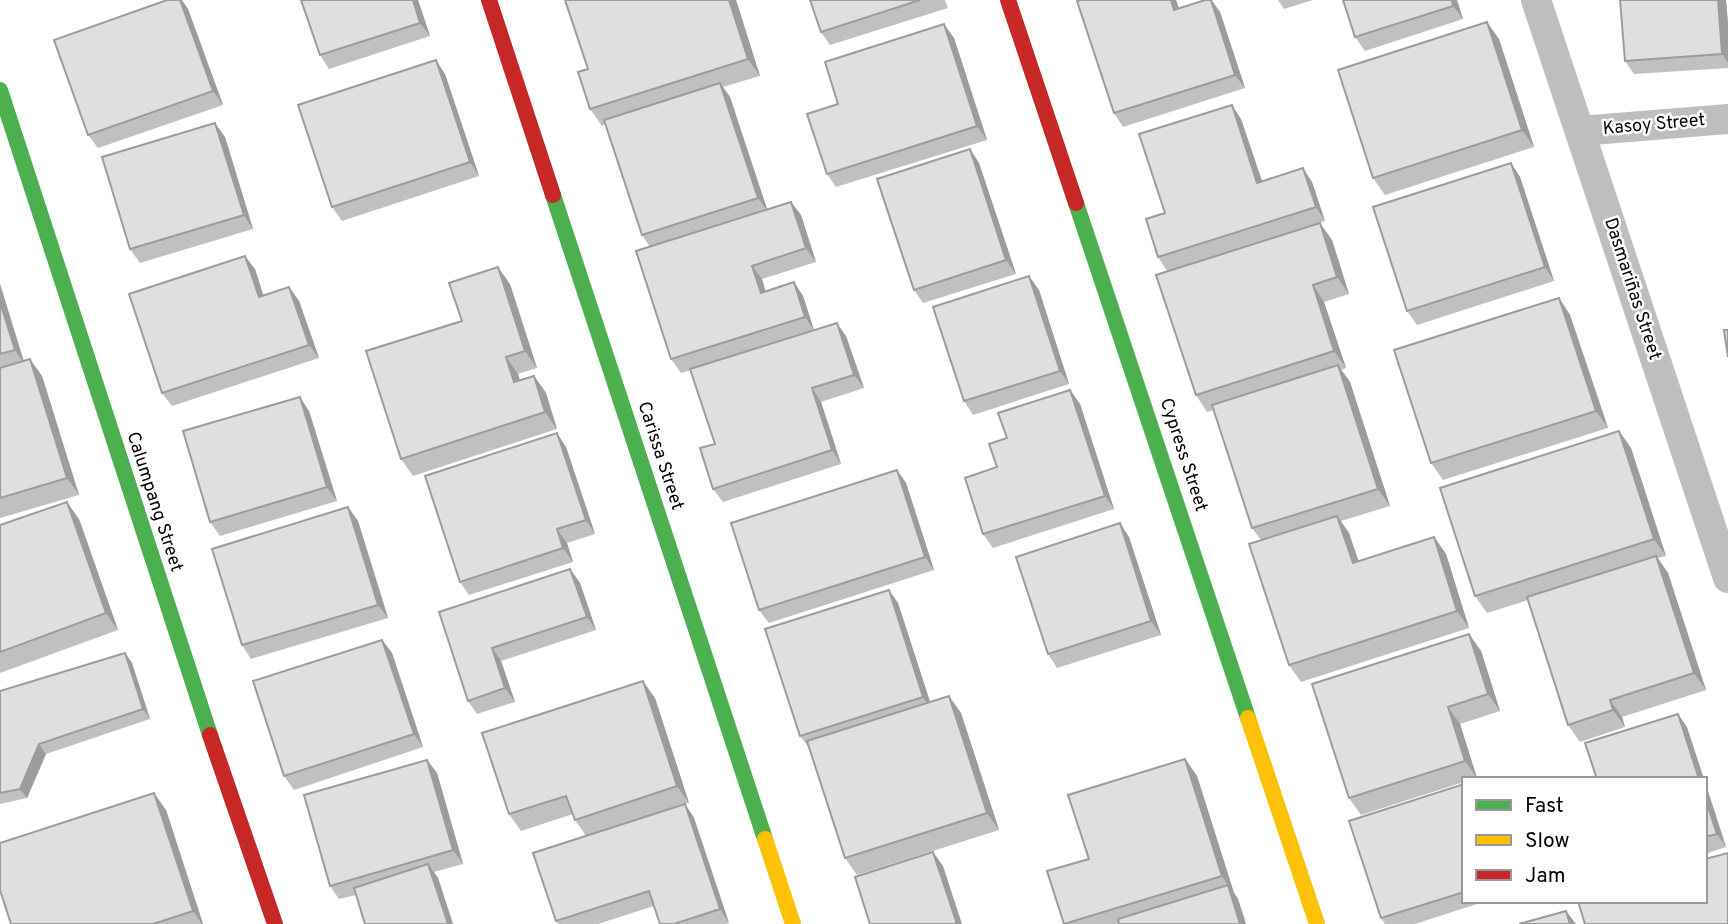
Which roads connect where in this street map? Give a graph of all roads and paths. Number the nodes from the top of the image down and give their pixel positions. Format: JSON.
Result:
{"nodes":[{"id":1,"x":489,"y":0,"type":"edge"},
{"id":2,"x":1008,"y":0,"type":"edge"},
{"id":3,"x":1536,"y":0,"type":"edge"},
{"id":4,"x":0,"y":90,"type":"edge"},
{"id":5,"x":1728,"y":119,"type":"edge"},
{"id":6,"x":1580,"y":131,"type":"junction"},
{"id":7,"x":1719,"y":520,"type":"edge"},
{"id":8,"x":1728,"y":578,"type":"edge"},
{"id":9,"x":275,"y":924,"type":"edge"},
{"id":10,"x":793,"y":924,"type":"edge"},
{"id":11,"x":1317,"y":924,"type":"edge"}],
"edges":[{"from":1,"to":10,"type":"street","name":"Carissa Street"},
{"from":2,"to":11,"type":"street","name":"Cypress Street"},
{"from":3,"to":6,"type":"street","name":"Dasmariñas Street"},
{"from":4,"to":9,"type":"street","name":"Calumpang Street"},
{"from":5,"to":6,"type":"street","name":"Kasoy Street"},
{"from":6,"to":7,"type":"street","name":"Dasmariñas Street"},
{"from":7,"to":8,"type":"street","name":"Dasmariñas Street"}]}
